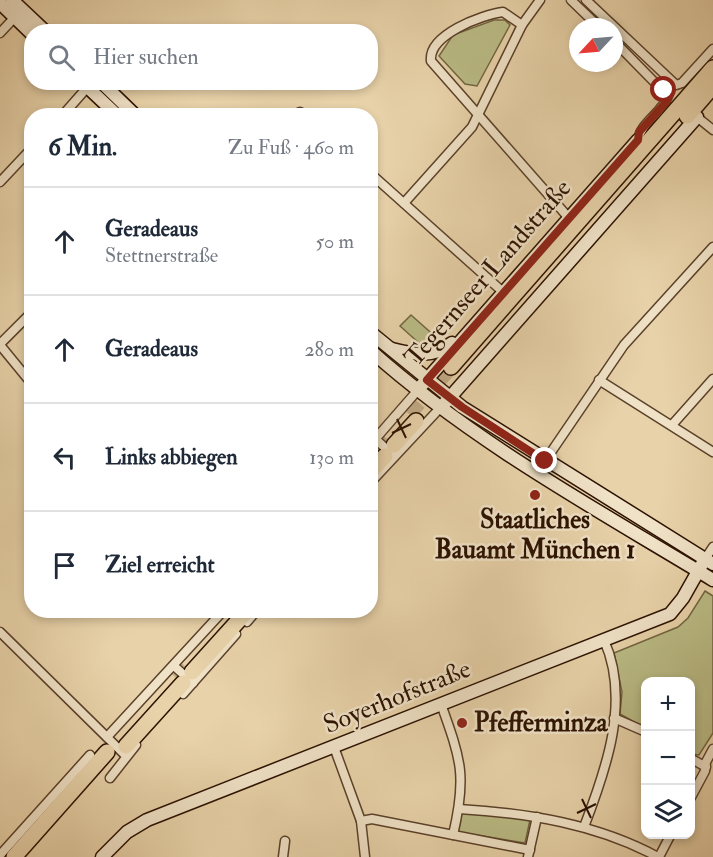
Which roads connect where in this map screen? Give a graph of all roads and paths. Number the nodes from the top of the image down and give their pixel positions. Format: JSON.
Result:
{"nodes":[{"id":1,"x":12,"y":0,"type":"edge"},
{"id":2,"x":540,"y":0,"type":"edge"},
{"id":3,"x":571,"y":0,"type":"edge"},
{"id":4,"x":586,"y":0,"type":"edge"},
{"id":5,"x":0,"y":3,"type":"edge"},
{"id":6,"x":15,"y":17,"type":"junction"},
{"id":7,"x":590,"y":18,"type":"edge"},
{"id":8,"x":38,"y":24,"type":"edge"},
{"id":9,"x":522,"y":24,"type":"junction"},
{"id":10,"x":24,"y":25,"type":"edge"},
{"id":11,"x":0,"y":33,"type":"edge"},
{"id":12,"x":713,"y":49,"type":"edge"},
{"id":13,"x":623,"y":50,"type":"edge"},
{"id":14,"x":713,"y":68,"type":"edge"},
{"id":15,"x":697,"y":86,"type":"junction"},
{"id":16,"x":713,"y":87,"type":"edge"},
{"id":17,"x":82,"y":90,"type":"edge"},
{"id":18,"x":93,"y":90,"type":"edge"},
{"id":19,"x":109,"y":90,"type":"edge"},
{"id":20,"x":713,"y":99,"type":"edge"},
{"id":21,"x":68,"y":108,"type":"edge"},
{"id":22,"x":110,"y":108,"type":"edge"},
{"id":23,"x":128,"y":108,"type":"edge"},
{"id":24,"x":478,"y":117,"type":"junction"},
{"id":25,"x":697,"y":117,"type":"junction"},
{"id":26,"x":713,"y":130,"type":"edge"},
{"id":27,"x":638,"y":140,"type":"junction"},
{"id":28,"x":24,"y":156,"type":"edge"},
{"id":29,"x":378,"y":180,"type":"edge"},
{"id":30,"x":0,"y":182,"type":"edge"},
{"id":31,"x":404,"y":203,"type":"junction"},
{"id":32,"x":568,"y":218,"type":"junction"},
{"id":33,"x":713,"y":247,"type":"edge"},
{"id":34,"x":503,"y":292,"type":"junction"},
{"id":35,"x":480,"y":318,"type":"junction"},
{"id":36,"x":24,"y":320,"type":"edge"},
{"id":37,"x":378,"y":339,"type":"edge"},
{"id":38,"x":0,"y":345,"type":"edge"},
{"id":39,"x":390,"y":349,"type":"junction"},
{"id":40,"x":378,"y":357,"type":"edge"},
{"id":41,"x":24,"y":374,"type":"edge"},
{"id":42,"x":713,"y":379,"type":"edge"},
{"id":43,"x":427,"y":380,"type":"junction"},
{"id":44,"x":599,"y":380,"type":"junction"},
{"id":45,"x":418,"y":390,"type":"junction"},
{"id":46,"x":449,"y":398,"type":"junction"},
{"id":47,"x":440,"y":408,"type":"junction"},
{"id":48,"x":412,"y":418,"type":"tunnel mouth"},
{"id":49,"x":672,"y":425,"type":"junction"},
{"id":50,"x":380,"y":447,"type":"edge"},
{"id":51,"x":713,"y":452,"type":"edge"},
{"id":52,"x":545,"y":461,"type":"junction"},
{"id":53,"x":713,"y":547,"type":"edge"},
{"id":54,"x":709,"y":562,"type":"edge"},
{"id":55,"x":699,"y":571,"type":"junction"},
{"id":56,"x":713,"y":580,"type":"edge"},
{"id":57,"x":219,"y":618,"type":"edge"},
{"id":58,"x":229,"y":618,"type":"edge"},
{"id":59,"x":240,"y":618,"type":"edge"},
{"id":60,"x":248,"y":618,"type":"edge"},
{"id":61,"x":0,"y":632,"type":"edge"},
{"id":62,"x":604,"y":640,"type":"junction"},
{"id":63,"x":184,"y":674,"type":"junction"},
{"id":64,"x":441,"y":704,"type":"junction"},
{"id":65,"x":614,"y":718,"type":"junction"},
{"id":66,"x":643,"y":731,"type":"edge"},
{"id":67,"x":334,"y":747,"type":"junction"},
{"id":68,"x":117,"y":748,"type":"junction"},
{"id":69,"x":713,"y":749,"type":"edge"},
{"id":70,"x":90,"y":755,"type":"dead end"},
{"id":71,"x":695,"y":761,"type":"edge"},
{"id":72,"x":706,"y":767,"type":"junction"},
{"id":73,"x":110,"y":778,"type":"dead end"},
{"id":74,"x":695,"y":789,"type":"edge"},
{"id":75,"x":459,"y":809,"type":"junction"},
{"id":76,"x":537,"y":817,"type":"junction"},
{"id":77,"x":361,"y":821,"type":"junction"},
{"id":78,"x":584,"y":827,"type":"junction"},
{"id":79,"x":453,"y":835,"type":"junction"},
{"id":80,"x":668,"y":839,"type":"edge"},
{"id":81,"x":285,"y":841,"type":"dead end"},
{"id":82,"x":529,"y":854,"type":"edge"},
{"id":83,"x":0,"y":855,"type":"edge"},
{"id":84,"x":14,"y":857,"type":"edge"},
{"id":85,"x":27,"y":857,"type":"edge"},
{"id":86,"x":102,"y":857,"type":"edge"},
{"id":87,"x":283,"y":857,"type":"edge"},
{"id":88,"x":365,"y":857,"type":"edge"},
{"id":89,"x":658,"y":857,"type":"edge"}],
"edges":[{"from":1,"to":8,"type":"main road"},
{"from":2,"to":9,"type":"street"},
{"from":3,"to":7,"type":"street"},
{"from":4,"to":12,"type":"street"},
{"from":5,"to":6,"type":"main road"},
{"from":6,"to":10,"type":"main road"},
{"from":6,"to":11,"type":"street"},
{"from":9,"to":24,"type":"street"},
{"from":9,"to":24,"type":"street"},
{"from":13,"to":27,"type":"street"},
{"from":14,"to":15,"type":"highway"},
{"from":15,"to":16,"type":"highway"},
{"from":15,"to":27,"type":"highway"},
{"from":17,"to":21,"type":"street"},
{"from":18,"to":22,"type":"main road"},
{"from":19,"to":23,"type":"main road"},
{"from":20,"to":25,"type":"highway"},
{"from":24,"to":31,"type":"street"},
{"from":24,"to":32,"type":"street"},
{"from":25,"to":26,"type":"street"},
{"from":25,"to":46,"type":"main road","name":"Tegernseer Landstraße"},
{"from":27,"to":32,"type":"main road","name":"Tegernseer Landstraße"},
{"from":28,"to":30,"type":"street"},
{"from":29,"to":31,"type":"street"},
{"from":31,"to":34,"type":"street"},
{"from":32,"to":34,"type":"main road","name":"Tegernseer Landstraße"},
{"from":33,"to":44,"type":"street"},
{"from":34,"to":35,"type":"main road","name":"Tegernseer Landstraße"},
{"from":35,"to":39,"type":"main road"},
{"from":35,"to":43,"type":"main road","name":"Tegernseer Landstraße"},
{"from":36,"to":38,"type":"street"},
{"from":37,"to":39,"type":"main road"},
{"from":38,"to":41,"type":"street"},
{"from":39,"to":43,"type":"main road"},
{"from":40,"to":45,"type":"main road"},
{"from":42,"to":49,"type":"street"},
{"from":43,"to":45,"type":"main road","name":"Tegernseer Landstraße"},
{"from":43,"to":46,"type":"main road"},
{"from":44,"to":49,"type":"street"},
{"from":44,"to":52,"type":"street"},
{"from":45,"to":47,"type":"main road"},
{"from":45,"to":50,"type":"street","name":"Tegernseer Landstraße"},
{"from":46,"to":47,"type":"main road","name":"Tegernseer Landstraße"},
{"from":46,"to":52,"type":"main road"},
{"from":47,"to":50,"type":"street","name":"Tegernseer Landstraße"},
{"from":47,"to":55,"type":"main road"},
{"from":48,"to":50,"type":"highway"},
{"from":49,"to":51,"type":"street"},
{"from":52,"to":54,"type":"main road"},
{"from":53,"to":54,"type":"street"},
{"from":54,"to":55,"type":"main road","name":"Soyerhofstraße"},
{"from":55,"to":56,"type":"main road"},
{"from":55,"to":62,"type":"main road","name":"Soyerhofstraße"},
{"from":57,"to":63,"type":"street"},
{"from":58,"to":63,"type":"highway"},
{"from":59,"to":63,"type":"highway"},
{"from":60,"to":63,"type":"street"},
{"from":61,"to":68,"type":"street"},
{"from":62,"to":64,"type":"main road","name":"Soyerhofstraße"},
{"from":62,"to":65,"type":"street"},
{"from":63,"to":68,"type":"highway"},
{"from":64,"to":67,"type":"main road","name":"Soyerhofstraße"},
{"from":64,"to":75,"type":"street"},
{"from":65,"to":66,"type":"street"},
{"from":65,"to":78,"type":"street"},
{"from":67,"to":77,"type":"street"},
{"from":67,"to":86,"type":"main road","name":"Soyerhofstraße"},
{"from":68,"to":73,"type":"street"},
{"from":68,"to":84,"type":"highway"},
{"from":68,"to":85,"type":"highway"},
{"from":69,"to":72,"type":"street"},
{"from":70,"to":83,"type":"street"},
{"from":71,"to":72,"type":"street"},
{"from":72,"to":74,"type":"street"},
{"from":75,"to":76,"type":"street"},
{"from":75,"to":79,"type":"street"},
{"from":76,"to":78,"type":"street"},
{"from":76,"to":82,"type":"street"},
{"from":77,"to":79,"type":"street"},
{"from":77,"to":88,"type":"street"},
{"from":78,"to":89,"type":"street"},
{"from":79,"to":82,"type":"street"},
{"from":80,"to":89,"type":"street"},
{"from":81,"to":87,"type":"street"}]}
